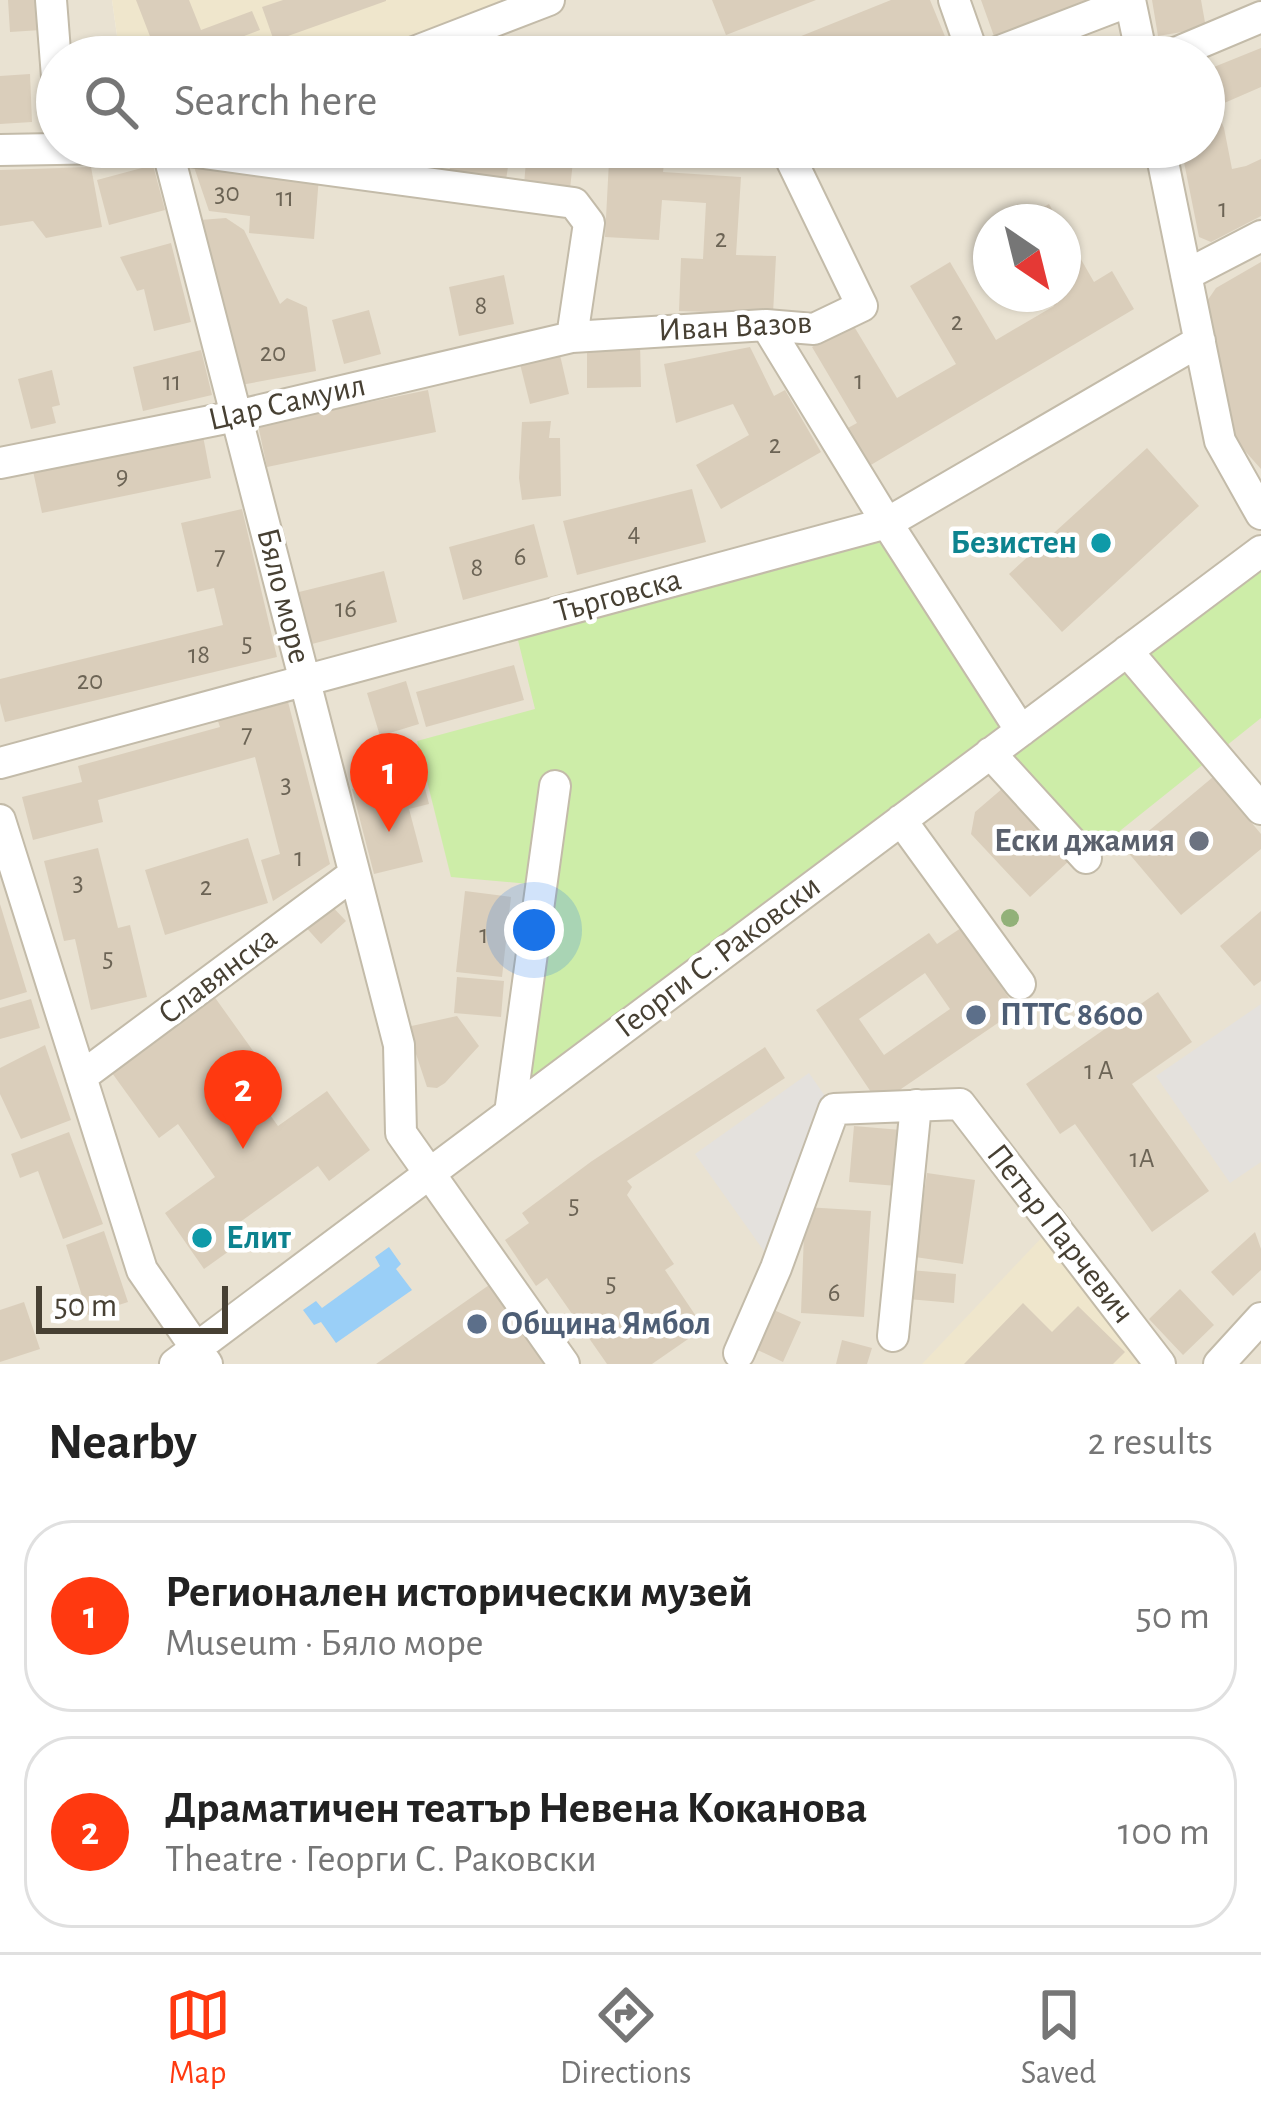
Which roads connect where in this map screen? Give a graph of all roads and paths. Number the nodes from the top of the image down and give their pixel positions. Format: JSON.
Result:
{"nodes":[{"id":1,"x":51,"y":0,"type":"edge"},
{"id":2,"x":549,"y":0,"type":"edge"},
{"id":3,"x":954,"y":0,"type":"edge"},
{"id":4,"x":1130,"y":1,"type":"edge"},
{"id":5,"x":1261,"y":17,"type":"edge"},
{"id":6,"x":54,"y":36,"type":"edge"},
{"id":7,"x":456,"y":36,"type":"edge"},
{"id":8,"x":967,"y":36,"type":"edge"},
{"id":9,"x":1039,"y":36,"type":"edge"},
{"id":10,"x":1138,"y":36,"type":"edge"},
{"id":11,"x":1216,"y":36,"type":"edge"},
{"id":12,"x":36,"y":149,"type":"edge"},
{"id":13,"x":0,"y":150,"type":"edge"},
{"id":14,"x":173,"y":168,"type":"edge"},
{"id":15,"x":320,"y":168,"type":"edge"},
{"id":16,"x":795,"y":168,"type":"edge"},
{"id":17,"x":1164,"y":168,"type":"edge"},
{"id":18,"x":1261,"y":236,"type":"edge"},
{"id":19,"x":1186,"y":275,"type":"junction"},
{"id":20,"x":766,"y":325,"type":"junction"},
{"id":21,"x":572,"y":337,"type":"junction"},
{"id":22,"x":1200,"y":341,"type":"junction"},
{"id":23,"x":236,"y":416,"type":"junction"},
{"id":24,"x":0,"y":463,"type":"edge"},
{"id":25,"x":1261,"y":514,"type":"edge"},
{"id":26,"x":887,"y":523,"type":"junction"},
{"id":27,"x":1261,"y":551,"type":"edge"},
{"id":28,"x":1127,"y":651,"type":"junction"},
{"id":29,"x":304,"y":680,"type":"junction"},
{"id":30,"x":1021,"y":730,"type":"junction"},
{"id":31,"x":990,"y":753,"type":"junction"},
{"id":32,"x":0,"y":763,"type":"edge"},
{"id":33,"x":555,"y":786,"type":"dead end"},
{"id":34,"x":1261,"y":809,"type":"edge"},
{"id":35,"x":0,"y":820,"type":"edge"},
{"id":36,"x":901,"y":820,"type":"junction"},
{"id":37,"x":1086,"y":858,"type":"dead end"},
{"id":38,"x":354,"y":874,"type":"junction"},
{"id":39,"x":1020,"y":984,"type":"dead end"},
{"id":40,"x":81,"y":1077,"type":"junction"},
{"id":41,"x":916,"y":1105,"type":"junction"},
{"id":42,"x":510,"y":1113,"type":"junction"},
{"id":43,"x":430,"y":1173,"type":"junction"},
{"id":44,"x":1261,"y":1318,"type":"edge"},
{"id":45,"x":893,"y":1336,"type":"dead end"},
{"id":46,"x":740,"y":1353,"type":"dead end"},
{"id":47,"x":193,"y":1359,"type":"edge"},
{"id":48,"x":564,"y":1364,"type":"edge"},
{"id":49,"x":1160,"y":1364,"type":"edge"},
{"id":50,"x":1219,"y":1364,"type":"edge"}],
"edges":[{"from":1,"to":6,"type":"street"},
{"from":2,"to":7,"type":"street"},
{"from":3,"to":8,"type":"street"},
{"from":4,"to":9,"type":"street"},
{"from":4,"to":10,"type":"street"},
{"from":5,"to":11,"type":"street"},
{"from":12,"to":13,"type":"street"},
{"from":14,"to":23,"type":"street","name":"Бяло море"},
{"from":15,"to":21,"type":"street"},
{"from":16,"to":20,"type":"street","name":"Иван Вазов"},
{"from":17,"to":19,"type":"street"},
{"from":18,"to":19,"type":"street"},
{"from":19,"to":22,"type":"street"},
{"from":20,"to":21,"type":"street","name":"Иван Вазов"},
{"from":20,"to":26,"type":"street"},
{"from":21,"to":23,"type":"street","name":"Цар Самуил"},
{"from":22,"to":25,"type":"street"},
{"from":22,"to":26,"type":"street","name":"Търговска"},
{"from":23,"to":24,"type":"street","name":"Цар Самуил"},
{"from":23,"to":29,"type":"street","name":"Бяло море"},
{"from":26,"to":29,"type":"street","name":"Търговска"},
{"from":26,"to":30,"type":"street"},
{"from":27,"to":28,"type":"street","name":"Георги С. Раковски"},
{"from":28,"to":30,"type":"street","name":"Георги С. Раковски"},
{"from":28,"to":34,"type":"street"},
{"from":29,"to":32,"type":"street","name":"Търговска"},
{"from":29,"to":38,"type":"street","name":"Бяло море"},
{"from":30,"to":31,"type":"street","name":"Георги С. Раковски"},
{"from":31,"to":36,"type":"street","name":"Георги С. Раковски"},
{"from":31,"to":37,"type":"street"},
{"from":33,"to":42,"type":"street"},
{"from":35,"to":40,"type":"street"},
{"from":36,"to":39,"type":"street"},
{"from":36,"to":42,"type":"street","name":"Георги С. Раковски"},
{"from":38,"to":40,"type":"street","name":"Славянска"},
{"from":38,"to":43,"type":"street","name":"Бяло море"},
{"from":40,"to":47,"type":"street"},
{"from":41,"to":45,"type":"street"},
{"from":41,"to":46,"type":"street"},
{"from":41,"to":49,"type":"street","name":"Петър Парчевич"},
{"from":42,"to":43,"type":"street","name":"Георги С. Раковски"},
{"from":43,"to":47,"type":"street","name":"Георги С. Раковски"},
{"from":43,"to":48,"type":"street","name":"Бяло море"},
{"from":44,"to":50,"type":"street"}]}
